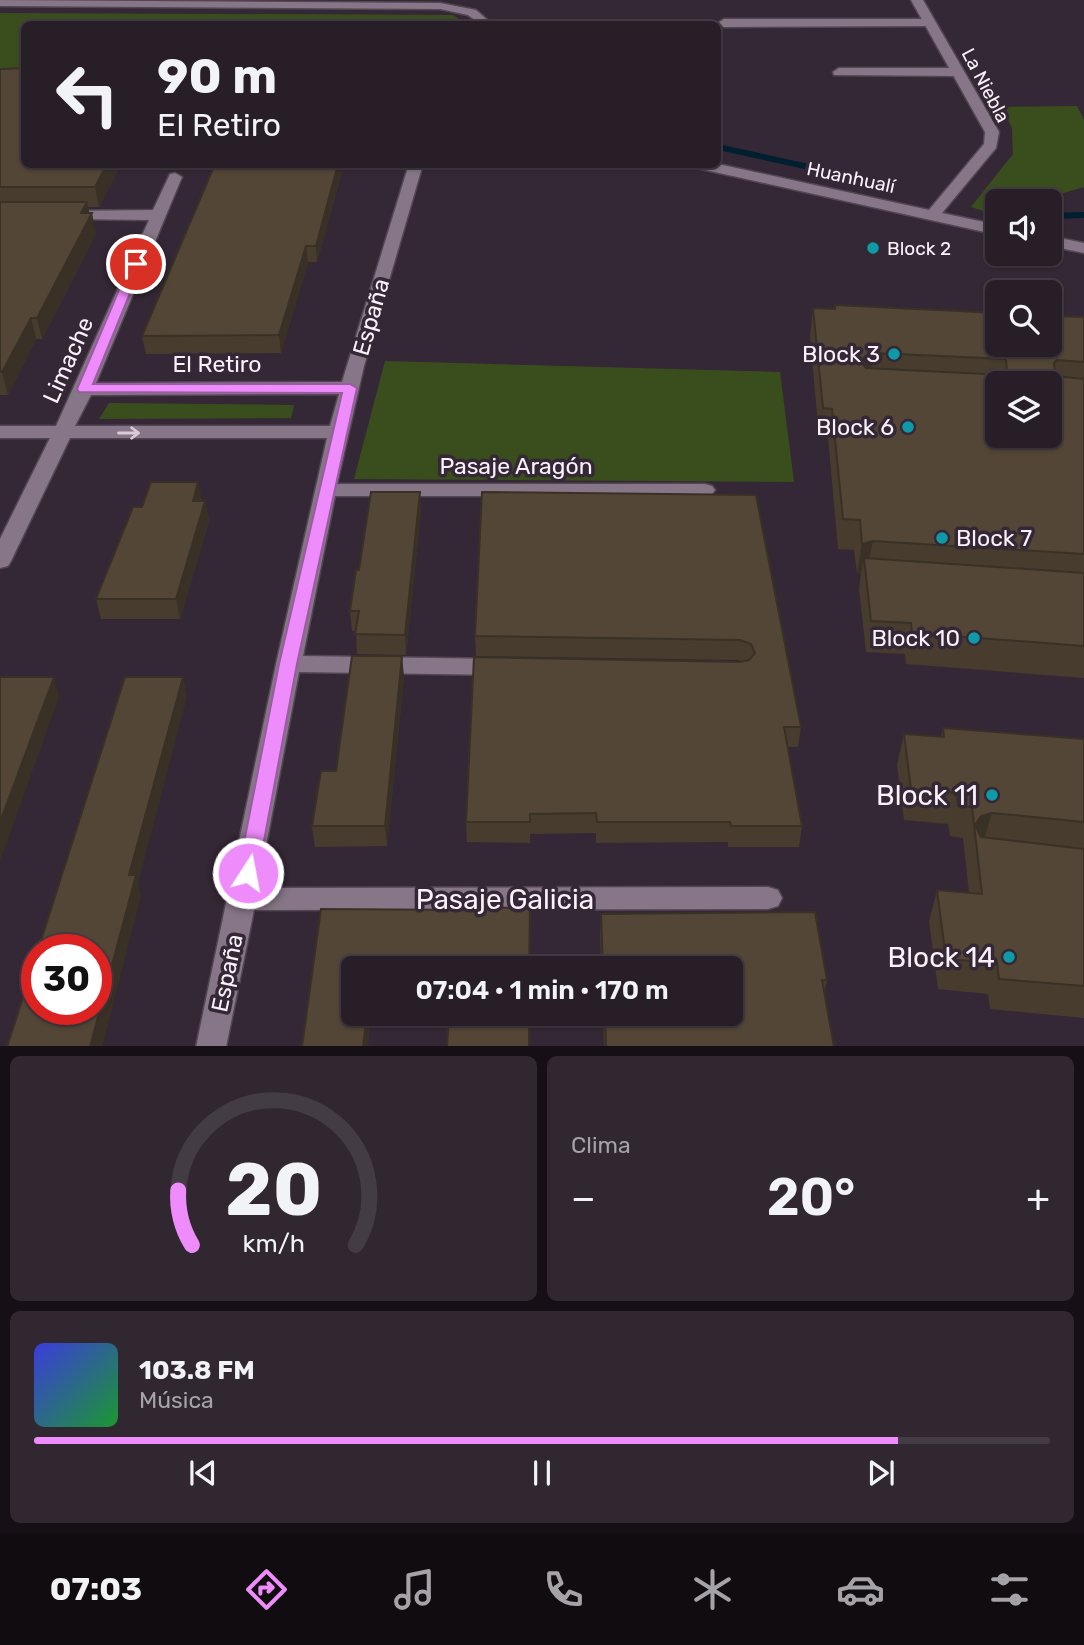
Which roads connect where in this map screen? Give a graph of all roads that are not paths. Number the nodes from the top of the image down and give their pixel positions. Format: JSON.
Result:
{"nodes":[{"id":1,"x":917,"y":0,"type":"edge"},
{"id":2,"x":205,"y":3,"type":"edge"},
{"id":3,"x":0,"y":4,"type":"edge"},
{"id":4,"x":484,"y":21,"type":"edge"},
{"id":5,"x":724,"y":23,"type":"dead end"},
{"id":6,"x":930,"y":23,"type":"junction"},
{"id":7,"x":839,"y":72,"type":"dead end"},
{"id":8,"x":958,"y":72,"type":"junction"},
{"id":9,"x":415,"y":168,"type":"edge"},
{"id":10,"x":715,"y":168,"type":"edge"},
{"id":11,"x":175,"y":177,"type":"dead end"},
{"id":12,"x":50,"y":214,"type":"edge"},
{"id":13,"x":157,"y":215,"type":"junction"},
{"id":14,"x":932,"y":216,"type":"junction"},
{"id":15,"x":985,"y":227,"type":"edge"},
{"id":16,"x":1062,"y":243,"type":"edge"},
{"id":17,"x":1084,"y":248,"type":"edge"},
{"id":18,"x":350,"y":388,"type":"junction"},
{"id":19,"x":84,"y":389,"type":"junction"},
{"id":20,"x":0,"y":432,"type":"edge"},
{"id":21,"x":339,"y":432,"type":"junction"},
{"id":22,"x":61,"y":433,"type":"junction"},
{"id":23,"x":705,"y":490,"type":"dead end"},
{"id":24,"x":326,"y":491,"type":"junction"},
{"id":25,"x":0,"y":561,"type":"edge"},
{"id":26,"x":288,"y":664,"type":"junction"},
{"id":27,"x":521,"y":667,"type":"edge"},
{"id":28,"x":768,"y":898,"type":"dead end"},
{"id":29,"x":243,"y":899,"type":"junction"},
{"id":30,"x":211,"y":1046,"type":"edge"}],
"edges":[{"from":1,"to":6,"type":"street","name":"La Niebla"},
{"from":2,"to":3,"type":"street"},
{"from":2,"to":4,"type":"street"},
{"from":5,"to":6,"type":"street"},
{"from":6,"to":8,"type":"street","name":"La Niebla"},
{"from":7,"to":8,"type":"street"},
{"from":8,"to":14,"type":"street","name":"La Niebla"},
{"from":9,"to":18,"type":"street","name":"España"},
{"from":10,"to":14,"type":"street","name":"Huanhualí"},
{"from":11,"to":13,"type":"street","name":"Limache"},
{"from":12,"to":13,"type":"street"},
{"from":13,"to":19,"type":"street","name":"Limache"},
{"from":14,"to":15,"type":"street","name":"Huanhualí"},
{"from":16,"to":17,"type":"street"},
{"from":18,"to":19,"type":"street","name":"El Retiro"},
{"from":18,"to":21,"type":"street","name":"España"},
{"from":19,"to":22,"type":"street","name":"Limache"},
{"from":20,"to":22,"type":"street"},
{"from":22,"to":21,"type":"street","one_way":true},
{"from":21,"to":24,"type":"street","name":"España"},
{"from":22,"to":25,"type":"street","name":"Limache"},
{"from":23,"to":24,"type":"street","name":"Pasaje Aragón"},
{"from":24,"to":26,"type":"street","name":"España"},
{"from":26,"to":27,"type":"street"},
{"from":26,"to":29,"type":"street","name":"España"},
{"from":28,"to":29,"type":"street","name":"Pasaje Galicia"},
{"from":29,"to":30,"type":"street","name":"España"}]}
